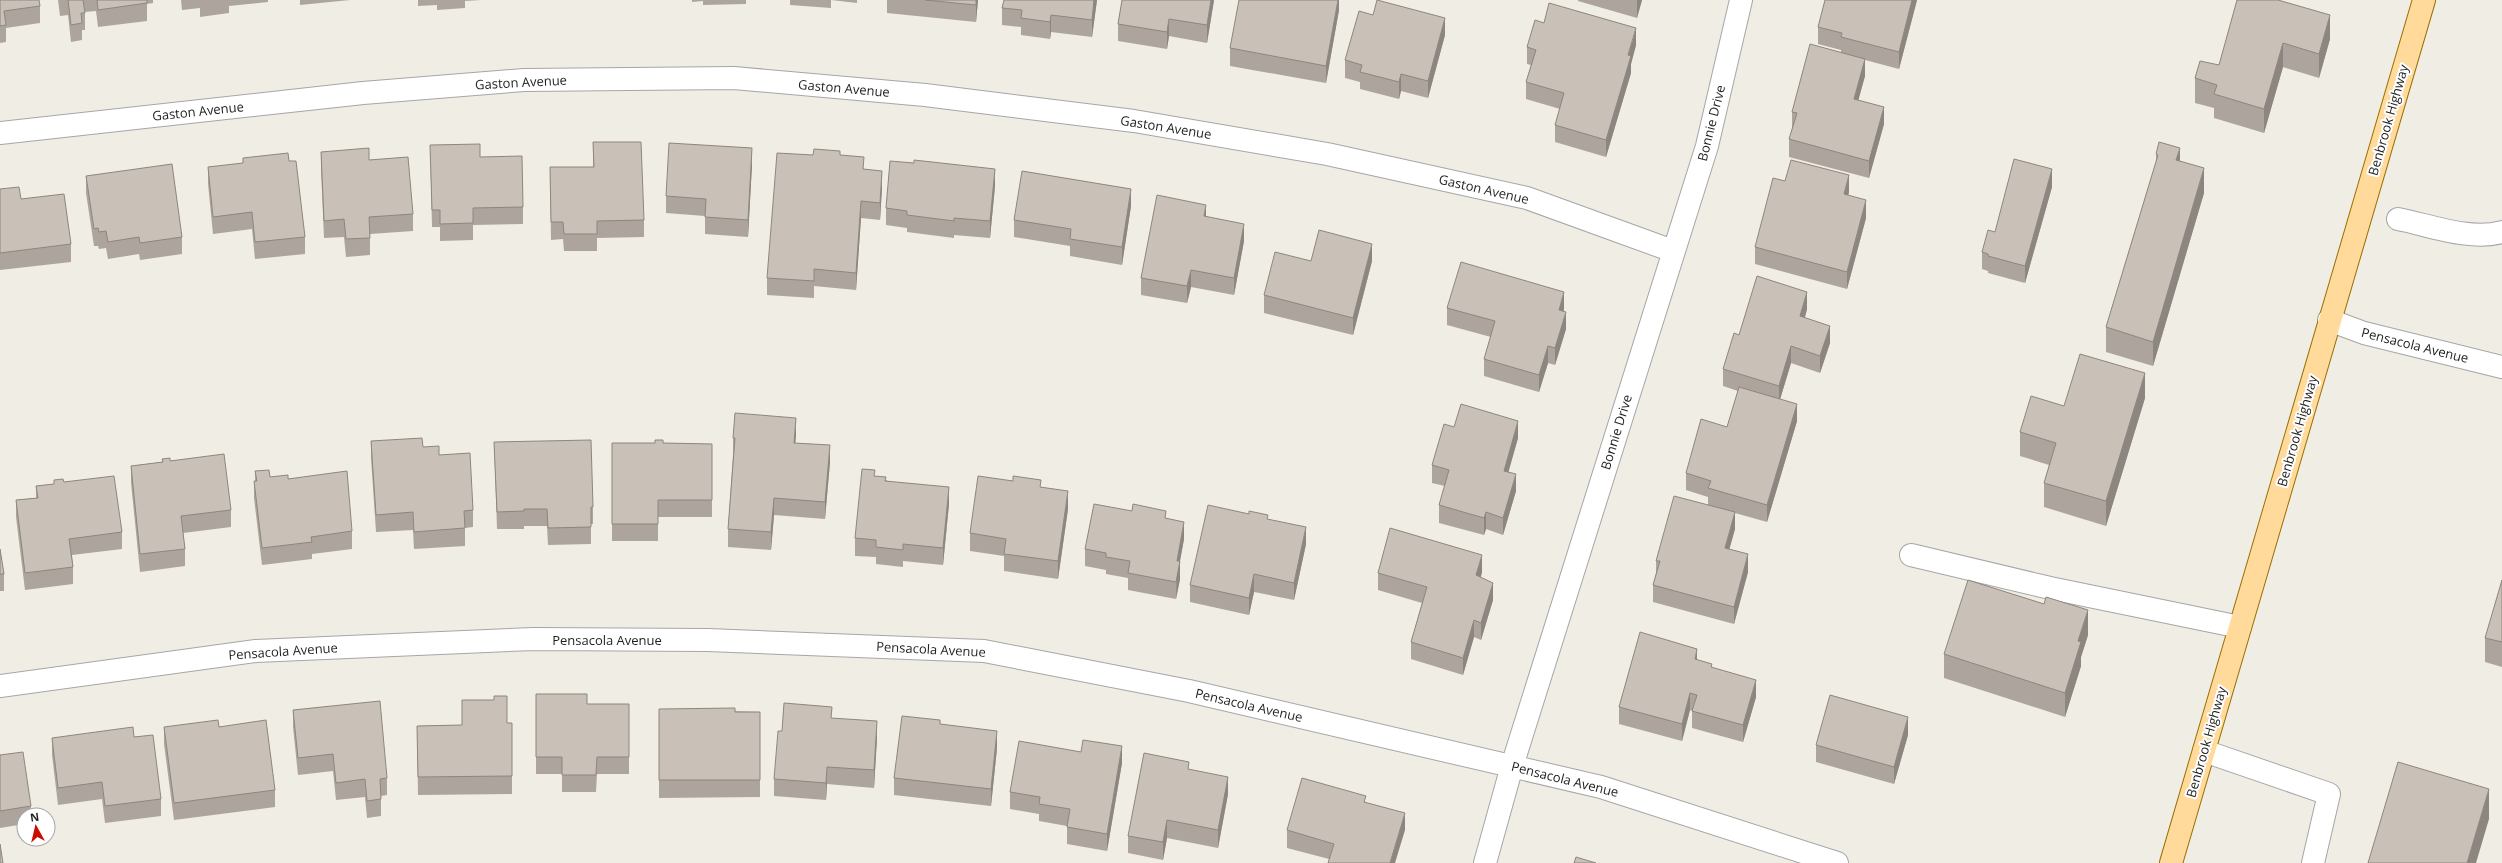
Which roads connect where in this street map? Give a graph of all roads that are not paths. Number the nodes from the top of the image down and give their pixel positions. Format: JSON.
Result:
{"nodes":[{"id":1,"x":1742,"y":0,"type":"edge"},
{"id":2,"x":2424,"y":0,"type":"edge"},
{"id":3,"x":0,"y":133,"type":"edge"},
{"id":4,"x":2398,"y":219,"type":"dead end"},
{"id":5,"x":2502,"y":232,"type":"edge"},
{"id":6,"x":1673,"y":251,"type":"junction"},
{"id":7,"x":2329,"y":320,"type":"junction"},
{"id":8,"x":2502,"y":367,"type":"edge"},
{"id":9,"x":1911,"y":555,"type":"dead end"},
{"id":10,"x":2240,"y":627,"type":"junction"},
{"id":11,"x":0,"y":686,"type":"edge"},
{"id":12,"x":2204,"y":751,"type":"junction"},
{"id":13,"x":1512,"y":766,"type":"junction"},
{"id":14,"x":1485,"y":863,"type":"edge"},
{"id":15,"x":1838,"y":863,"type":"edge"},
{"id":16,"x":2171,"y":863,"type":"edge"},
{"id":17,"x":2313,"y":863,"type":"edge"}],
"edges":[{"from":1,"to":6,"type":"street","name":"Bonnie Drive"},
{"from":2,"to":7,"type":"main road","name":"Benbrook Highway"},
{"from":3,"to":6,"type":"street","name":"Gaston Avenue"},
{"from":4,"to":5,"type":"street"},
{"from":6,"to":13,"type":"street","name":"Bonnie Drive"},
{"from":7,"to":8,"type":"street","name":"Pensacola Avenue"},
{"from":7,"to":10,"type":"main road","name":"Benbrook Highway"},
{"from":9,"to":10,"type":"street"},
{"from":10,"to":12,"type":"main road","name":"Benbrook Highway"},
{"from":11,"to":13,"type":"street","name":"Pensacola Avenue"},
{"from":12,"to":16,"type":"main road","name":"Benbrook Highway"},
{"from":12,"to":17,"type":"street"},
{"from":13,"to":14,"type":"street","name":"Bonnie Drive"},
{"from":13,"to":15,"type":"street","name":"Pensacola Avenue"}]}
